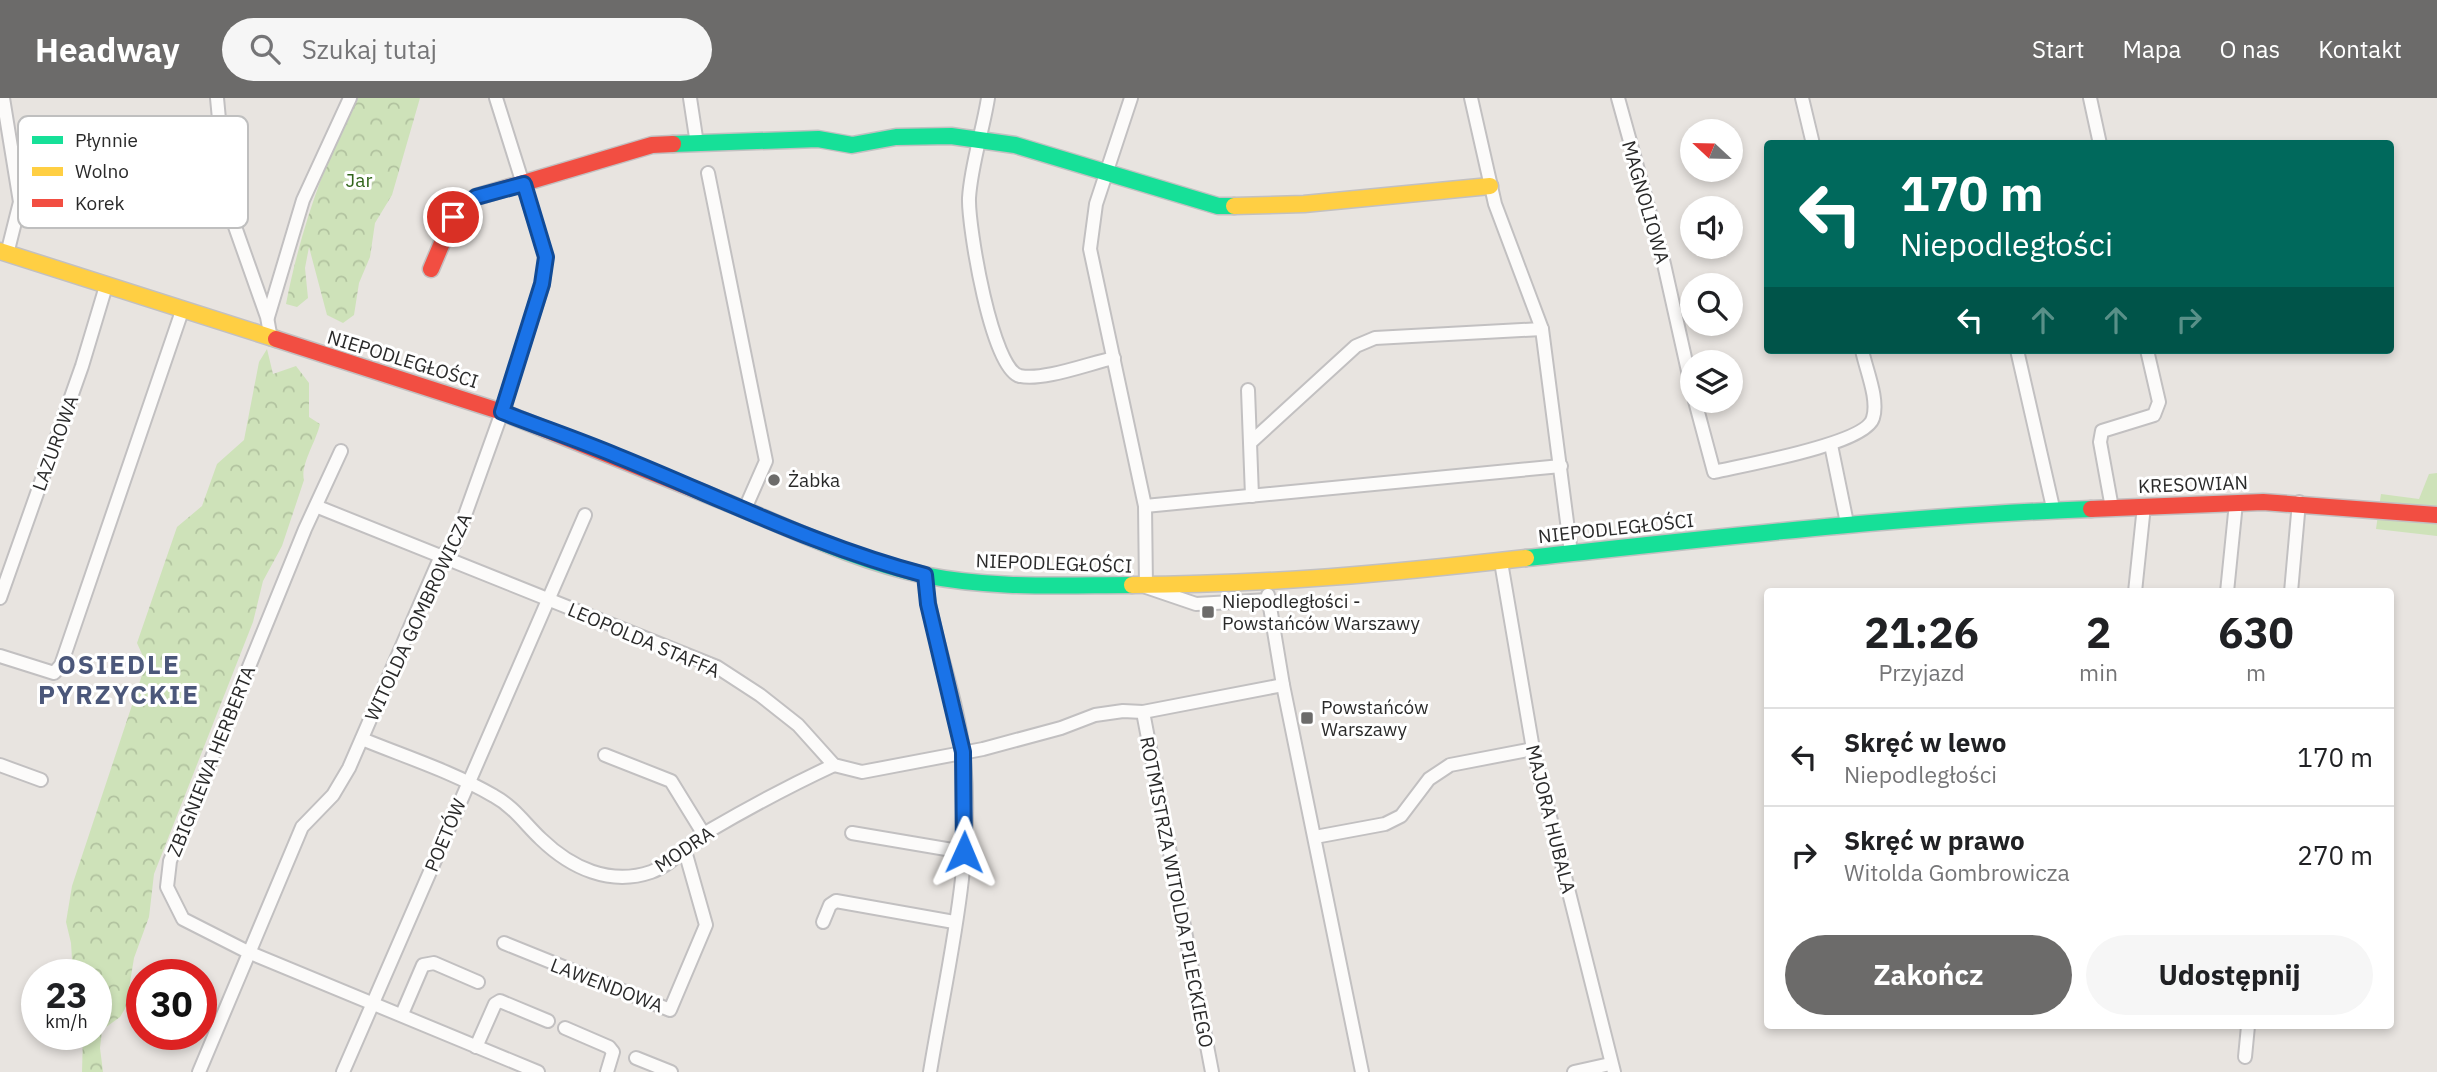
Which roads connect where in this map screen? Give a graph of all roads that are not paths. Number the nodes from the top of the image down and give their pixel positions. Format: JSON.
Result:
{"nodes":[{"id":1,"x":3,"y":98,"type":"edge"},
{"id":2,"x":217,"y":98,"type":"edge"},
{"id":3,"x":350,"y":98,"type":"edge"},
{"id":4,"x":496,"y":98,"type":"edge"},
{"id":5,"x":690,"y":98,"type":"edge"},
{"id":6,"x":988,"y":98,"type":"edge"},
{"id":7,"x":1131,"y":98,"type":"edge"},
{"id":8,"x":1471,"y":98,"type":"edge"},
{"id":9,"x":1618,"y":98,"type":"edge"},
{"id":10,"x":1802,"y":98,"type":"edge"},
{"id":11,"x":2090,"y":98,"type":"edge"},
{"id":12,"x":219,"y":116,"type":"edge"},
{"id":13,"x":982,"y":138,"type":"junction"},
{"id":14,"x":1812,"y":140,"type":"edge"},
{"id":15,"x":2099,"y":140,"type":"edge"},
{"id":16,"x":697,"y":144,"type":"junction"},
{"id":17,"x":708,"y":173,"type":"dead end"},
{"id":18,"x":1107,"y":173,"type":"junction"},
{"id":19,"x":524,"y":184,"type":"junction"},
{"id":20,"x":1490,"y":186,"type":"junction"},
{"id":21,"x":18,"y":190,"type":"edge"},
{"id":22,"x":18,"y":208,"type":"edge"},
{"id":23,"x":235,"y":228,"type":"edge"},
{"id":24,"x":4,"y":253,"type":"edge"},
{"id":25,"x":431,"y":269,"type":"dead end"},
{"id":26,"x":106,"y":286,"type":"junction"},
{"id":27,"x":182,"y":311,"type":"junction"},
{"id":28,"x":267,"y":317,"type":"junction"},
{"id":29,"x":1542,"y":329,"type":"junction"},
{"id":30,"x":271,"y":340,"type":"junction"},
{"id":31,"x":1683,"y":350,"type":"edge"},
{"id":32,"x":1863,"y":354,"type":"edge"},
{"id":33,"x":2018,"y":354,"type":"edge"},
{"id":34,"x":2148,"y":354,"type":"edge"},
{"id":35,"x":1114,"y":358,"type":"junction"},
{"id":36,"x":1248,"y":390,"type":"dead end"},
{"id":37,"x":502,"y":412,"type":"junction"},
{"id":38,"x":1698,"y":413,"type":"edge"},
{"id":39,"x":1251,"y":442,"type":"junction"},
{"id":40,"x":1832,"y":445,"type":"junction"},
{"id":41,"x":341,"y":451,"type":"dead end"},
{"id":42,"x":1561,"y":466,"type":"junction"},
{"id":43,"x":1252,"y":496,"type":"junction"},
{"id":44,"x":2299,"y":502,"type":"junction"},
{"id":45,"x":2236,"y":503,"type":"junction"},
{"id":46,"x":1145,"y":506,"type":"junction"},
{"id":47,"x":2144,"y":506,"type":"junction"},
{"id":48,"x":318,"y":507,"type":"junction"},
{"id":49,"x":2112,"y":508,"type":"junction"},
{"id":50,"x":744,"y":511,"type":"junction"},
{"id":51,"x":2054,"y":512,"type":"junction"},
{"id":52,"x":1950,"y":514,"type":"joint"},
{"id":53,"x":585,"y":515,"type":"dead end"},
{"id":54,"x":2437,"y":515,"type":"edge"},
{"id":55,"x":1847,"y":523,"type":"junction"},
{"id":56,"x":1571,"y":553,"type":"junction"},
{"id":57,"x":441,"y":556,"type":"junction"},
{"id":58,"x":1501,"y":562,"type":"junction"},
{"id":59,"x":925,"y":575,"type":"junction"},
{"id":60,"x":1266,"y":583,"type":"junction"},
{"id":61,"x":1146,"y":587,"type":"junction"},
{"id":62,"x":2136,"y":588,"type":"edge"},
{"id":63,"x":2227,"y":588,"type":"edge"},
{"id":64,"x":2291,"y":588,"type":"edge"},
{"id":65,"x":0,"y":598,"type":"edge"},
{"id":66,"x":549,"y":600,"type":"junction"},
{"id":67,"x":1269,"y":600,"type":"junction"},
{"id":68,"x":0,"y":656,"type":"edge"},
{"id":69,"x":1283,"y":685,"type":"junction"},
{"id":70,"x":1143,"y":712,"type":"junction"},
{"id":71,"x":362,"y":739,"type":"junction"},
{"id":72,"x":1533,"y":749,"type":"junction"},
{"id":73,"x":963,"y":752,"type":"junction"},
{"id":74,"x":605,"y":755,"type":"dead end"},
{"id":75,"x":0,"y":765,"type":"edge"},
{"id":76,"x":834,"y":765,"type":"junction"},
{"id":77,"x":41,"y":780,"type":"dead end"},
{"id":78,"x":467,"y":783,"type":"junction"},
{"id":79,"x":703,"y":833,"type":"junction"},
{"id":80,"x":852,"y":833,"type":"dead end"},
{"id":81,"x":1315,"y":837,"type":"junction"},
{"id":82,"x":685,"y":851,"type":"junction"},
{"id":83,"x":964,"y":852,"type":"junction"},
{"id":84,"x":823,"y":922,"type":"dead end"},
{"id":85,"x":954,"y":922,"type":"junction"},
{"id":86,"x":504,"y":943,"type":"dead end"},
{"id":87,"x":248,"y":952,"type":"junction"},
{"id":88,"x":478,"y":982,"type":"dead end"},
{"id":89,"x":374,"y":1003,"type":"junction"},
{"id":90,"x":402,"y":1014,"type":"junction"},
{"id":91,"x":548,"y":1021,"type":"dead end"},
{"id":92,"x":565,"y":1028,"type":"dead end"},
{"id":93,"x":2248,"y":1029,"type":"edge"},
{"id":94,"x":476,"y":1047,"type":"junction"},
{"id":95,"x":2245,"y":1057,"type":"dead end"},
{"id":96,"x":636,"y":1058,"type":"dead end"},
{"id":97,"x":1612,"y":1068,"type":"edge"},
{"id":98,"x":198,"y":1072,"type":"edge"},
{"id":99,"x":343,"y":1072,"type":"edge"},
{"id":100,"x":538,"y":1072,"type":"edge"},
{"id":101,"x":607,"y":1072,"type":"edge"},
{"id":102,"x":671,"y":1072,"type":"edge"},
{"id":103,"x":930,"y":1072,"type":"edge"},
{"id":104,"x":1212,"y":1072,"type":"edge"},
{"id":105,"x":1362,"y":1072,"type":"edge"},
{"id":106,"x":1574,"y":1072,"type":"edge"}],
"edges":[{"from":1,"to":21,"type":"street"},
{"from":2,"to":12,"type":"street"},
{"from":3,"to":28,"type":"street"},
{"from":4,"to":19,"type":"street","name":"WITOLDA GOMBROWICZA"},
{"from":5,"to":16,"type":"street"},
{"from":6,"to":13,"type":"street"},
{"from":7,"to":18,"type":"street"},
{"from":8,"to":20,"type":"street"},
{"from":9,"to":31,"type":"street","name":"MAGNOLIOWA"},
{"from":10,"to":14,"type":"street"},
{"from":11,"to":15,"type":"street"},
{"from":13,"to":16,"type":"street"},
{"from":13,"to":18,"type":"street"},
{"from":13,"to":35,"type":"street"},
{"from":16,"to":19,"type":"street"},
{"from":17,"to":50,"type":"street"},
{"from":18,"to":20,"type":"street"},
{"from":18,"to":35,"type":"street"},
{"from":19,"to":25,"type":"street"},
{"from":19,"to":37,"type":"street","name":"WITOLDA GOMBROWICZA"},
{"from":20,"to":29,"type":"street"},
{"from":22,"to":24,"type":"street"},
{"from":23,"to":28,"type":"street"},
{"from":24,"to":26,"type":"street","name":"NIEPODLEGŁOŚCI"},
{"from":26,"to":27,"type":"street","name":"NIEPODLEGŁOŚCI"},
{"from":26,"to":65,"type":"street","name":"LAZUROWA"},
{"from":27,"to":30,"type":"street","name":"NIEPODLEGŁOŚCI"},
{"from":27,"to":68,"type":"street"},
{"from":28,"to":30,"type":"street"},
{"from":29,"to":39,"type":"street"},
{"from":29,"to":42,"type":"street"},
{"from":30,"to":37,"type":"street","name":"NIEPODLEGŁOŚCI"},
{"from":32,"to":40,"type":"street"},
{"from":33,"to":51,"type":"street"},
{"from":34,"to":49,"type":"street"},
{"from":35,"to":46,"type":"street"},
{"from":36,"to":39,"type":"street"},
{"from":37,"to":50,"type":"street","name":"NIEPODLEGŁOŚCI"},
{"from":37,"to":57,"type":"street","name":"WITOLDA GOMBROWICZA"},
{"from":38,"to":40,"type":"street"},
{"from":39,"to":43,"type":"street"},
{"from":40,"to":55,"type":"street"},
{"from":41,"to":48,"type":"street","name":"ZBIGNIEWA HERBERTA"},
{"from":42,"to":43,"type":"street"},
{"from":42,"to":56,"type":"street"},
{"from":43,"to":46,"type":"street"},
{"from":44,"to":45,"type":"street","name":"KRESOWIAN"},
{"from":44,"to":54,"type":"street","name":"KRESOWIAN"},
{"from":44,"to":64,"type":"street"},
{"from":45,"to":47,"type":"street","name":"KRESOWIAN"},
{"from":45,"to":63,"type":"street"},
{"from":46,"to":61,"type":"street"},
{"from":47,"to":49,"type":"street","name":"KRESOWIAN"},
{"from":47,"to":62,"type":"street"},
{"from":48,"to":57,"type":"street","name":"LEOPOLDA STAFFA"},
{"from":48,"to":87,"type":"street","name":"ZBIGNIEWA HERBERTA"},
{"from":49,"to":51,"type":"street","name":"KRESOWIAN"},
{"from":50,"to":59,"type":"street","name":"NIEPODLEGŁOŚCI"},
{"from":51,"to":52,"type":"street","name":"KRESOWIAN"},
{"from":52,"to":55,"type":"street","name":"NIEPODLEGŁOŚCI"},
{"from":53,"to":66,"type":"street","name":"LEOPOLDA STAFFA"},
{"from":55,"to":56,"type":"street","name":"NIEPODLEGŁOŚCI"},
{"from":56,"to":58,"type":"street","name":"NIEPODLEGŁOŚCI"},
{"from":57,"to":66,"type":"street","name":"LEOPOLDA STAFFA"},
{"from":57,"to":71,"type":"street","name":"WITOLDA GOMBROWICZA"},
{"from":58,"to":60,"type":"street","name":"NIEPODLEGŁOŚCI"},
{"from":58,"to":72,"type":"street","name":"MAJORA HUBALA"},
{"from":59,"to":61,"type":"street","name":"NIEPODLEGŁOŚCI"},
{"from":59,"to":73,"type":"street"},
{"from":60,"to":61,"type":"street","name":"NIEPODLEGŁOŚCI"},
{"from":60,"to":67,"type":"street"},
{"from":61,"to":67,"type":"street"},
{"from":66,"to":76,"type":"street","name":"LEOPOLDA STAFFA"},
{"from":66,"to":78,"type":"street","name":"POETÓW"},
{"from":67,"to":69,"type":"street"},
{"from":69,"to":70,"type":"street"},
{"from":69,"to":81,"type":"street"},
{"from":70,"to":73,"type":"street"},
{"from":70,"to":104,"type":"street","name":"ROTMISTRZA WITOLDA PILECKIEGO"},
{"from":71,"to":78,"type":"street"},
{"from":71,"to":87,"type":"street","name":"WITOLDA GOMBROWICZA"},
{"from":72,"to":81,"type":"street"},
{"from":72,"to":97,"type":"street","name":"MAJORA HUBALA"},
{"from":73,"to":76,"type":"street"},
{"from":73,"to":83,"type":"street"},
{"from":74,"to":79,"type":"street"},
{"from":75,"to":77,"type":"street"},
{"from":76,"to":79,"type":"street","name":"MODRA"},
{"from":78,"to":82,"type":"street","name":"MODRA"},
{"from":78,"to":89,"type":"street","name":"POETÓW"},
{"from":79,"to":82,"type":"street","name":"MODRA"},
{"from":80,"to":83,"type":"street"},
{"from":81,"to":105,"type":"street"},
{"from":82,"to":86,"type":"street","name":"LAWENDOWA"},
{"from":83,"to":85,"type":"street"},
{"from":84,"to":85,"type":"street"},
{"from":85,"to":103,"type":"street"},
{"from":87,"to":89,"type":"street","name":"ZBIGNIEWA HERBERTA"},
{"from":87,"to":98,"type":"street","name":"WITOLDA GOMBROWICZA"},
{"from":88,"to":90,"type":"street"},
{"from":89,"to":90,"type":"street","name":"ZBIGNIEWA HERBERTA"},
{"from":89,"to":99,"type":"street","name":"POETÓW"},
{"from":90,"to":94,"type":"street","name":"ZBIGNIEWA HERBERTA"},
{"from":91,"to":94,"type":"street"},
{"from":92,"to":101,"type":"street"},
{"from":93,"to":95,"type":"street"},
{"from":94,"to":100,"type":"street","name":"ZBIGNIEWA HERBERTA"},
{"from":96,"to":102,"type":"street"},
{"from":97,"to":106,"type":"street"}]}
